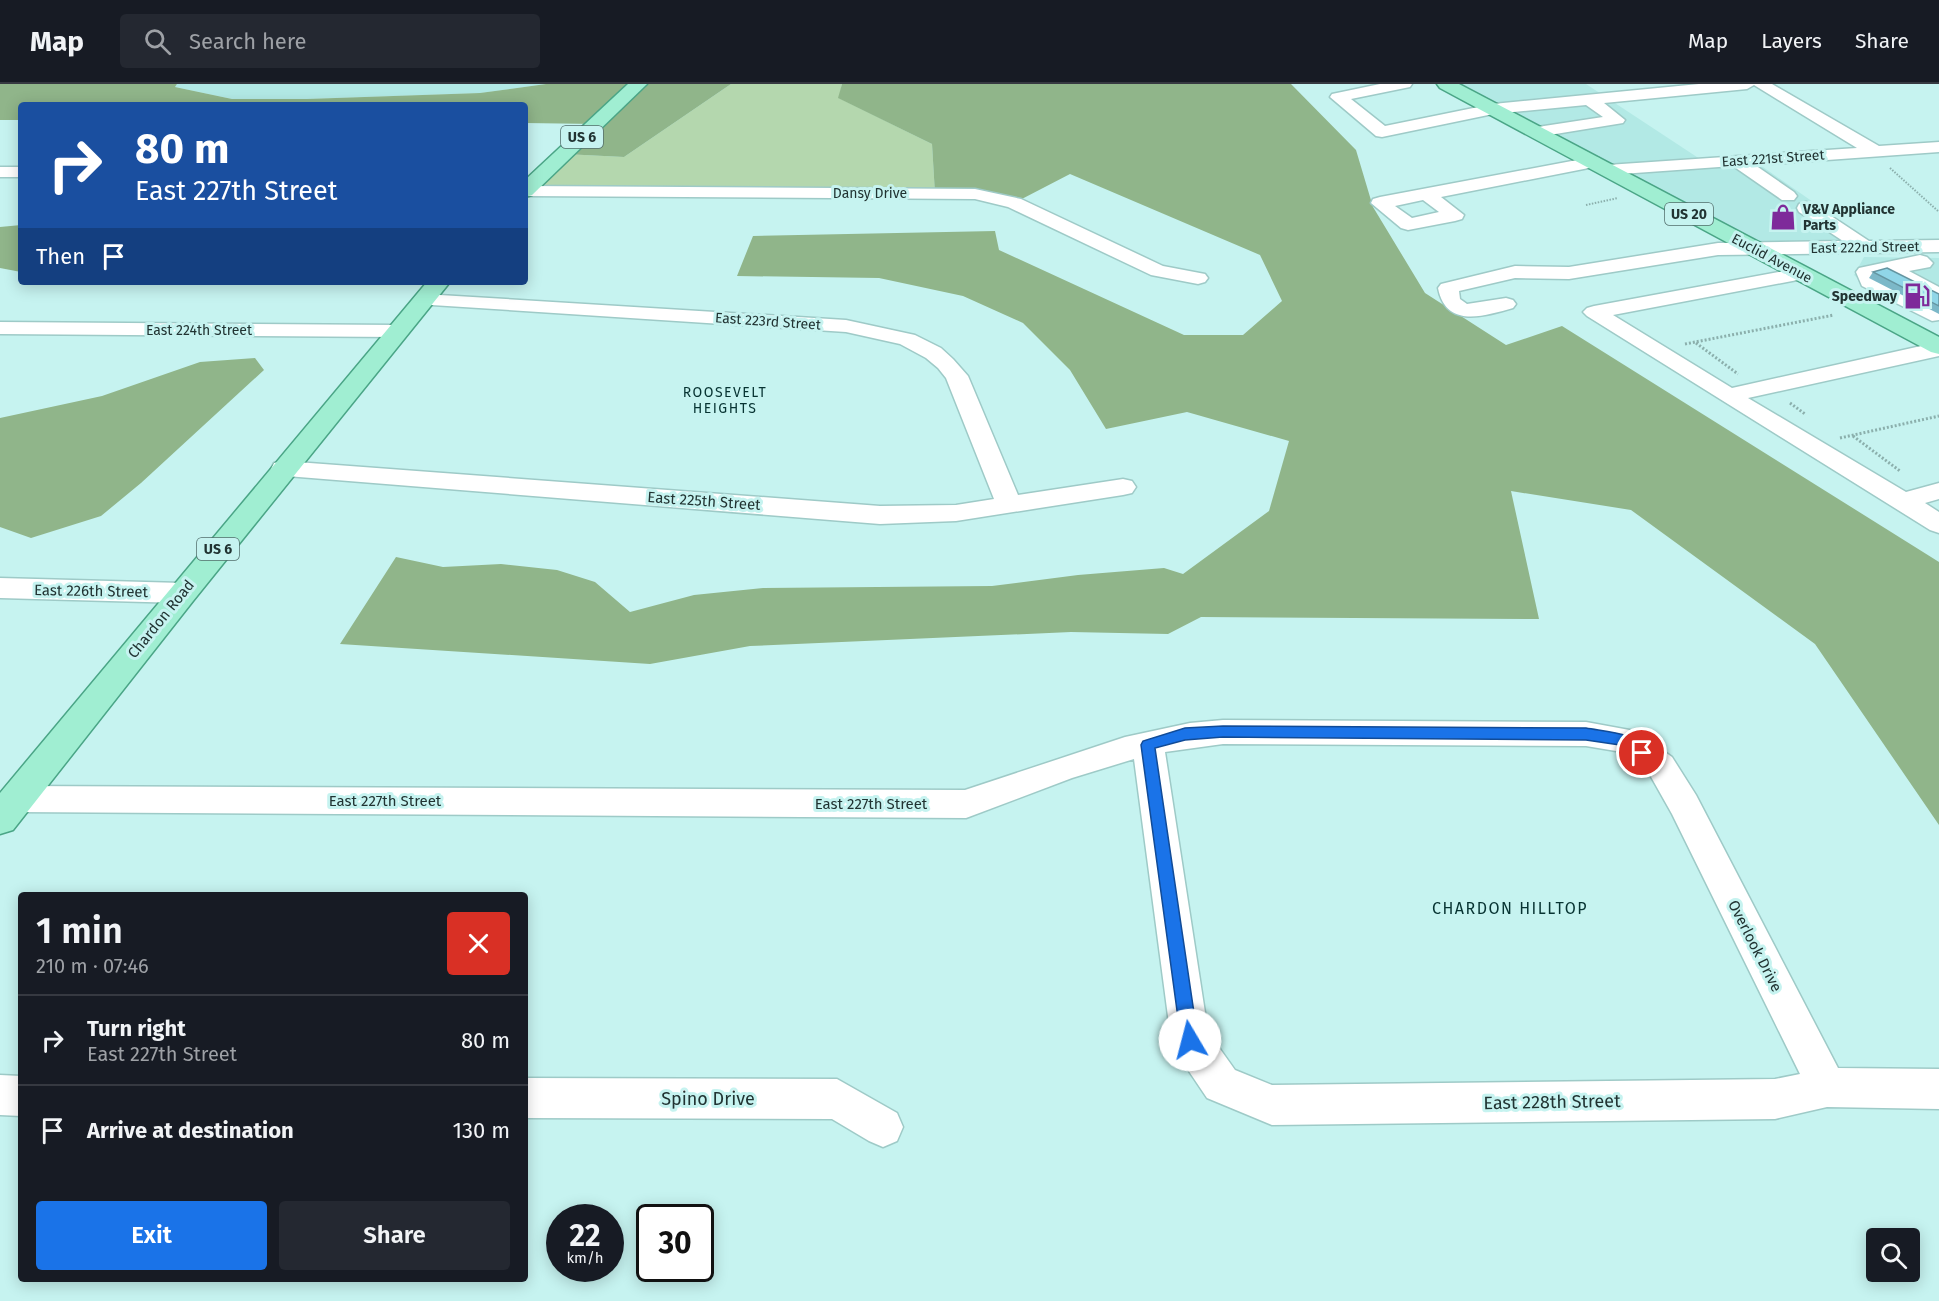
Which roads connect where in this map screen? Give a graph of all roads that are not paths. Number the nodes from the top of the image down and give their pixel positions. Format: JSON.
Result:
{"nodes":[{"id":1,"x":638,"y":84,"type":"edge"},
{"id":2,"x":1404,"y":84,"type":"edge"},
{"id":3,"x":1446,"y":84,"type":"edge"},
{"id":4,"x":1748,"y":84,"type":"edge"},
{"id":5,"x":1761,"y":84,"type":"edge"},
{"id":6,"x":1588,"y":99,"type":"junction"},
{"id":7,"x":1493,"y":109,"type":"junction"},
{"id":8,"x":1537,"y":132,"type":"junction"},
{"id":9,"x":1939,"y":147,"type":"edge"},
{"id":10,"x":1879,"y":156,"type":"junction"},
{"id":11,"x":1737,"y":161,"type":"junction"},
{"id":12,"x":1600,"y":166,"type":"junction"},
{"id":13,"x":0,"y":172,"type":"edge"},
{"id":14,"x":18,"y":172,"type":"edge"},
{"id":15,"x":533,"y":175,"type":"edge"},
{"id":16,"x":528,"y":191,"type":"edge"},
{"id":17,"x":1426,"y":194,"type":"dead end"},
{"id":18,"x":1788,"y":196,"type":"dead end"},
{"id":19,"x":1806,"y":208,"type":"dead end"},
{"id":20,"x":1863,"y":246,"type":"junction"},
{"id":21,"x":1903,"y":246,"type":"junction"},
{"id":22,"x":1939,"y":246,"type":"edge"},
{"id":23,"x":1755,"y":249,"type":"junction"},
{"id":24,"x":1887,"y":267,"type":"junction"},
{"id":25,"x":1801,"y":274,"type":"junction"},
{"id":26,"x":1198,"y":278,"type":"dead end"},
{"id":27,"x":431,"y":291,"type":"edge"},
{"id":28,"x":1939,"y":295,"type":"edge"},
{"id":29,"x":1506,"y":304,"type":"dead end"},
{"id":30,"x":1936,"y":317,"type":"edge"},
{"id":31,"x":0,"y":328,"type":"edge"},
{"id":32,"x":1904,"y":328,"type":"junction"},
{"id":33,"x":398,"y":331,"type":"junction"},
{"id":34,"x":1939,"y":348,"type":"edge"},
{"id":35,"x":1728,"y":396,"type":"junction"},
{"id":36,"x":283,"y":469,"type":"junction"},
{"id":37,"x":1123,"y":487,"type":"dead end"},
{"id":38,"x":1934,"y":492,"type":"edge"},
{"id":39,"x":1903,"y":501,"type":"junction"},
{"id":40,"x":1010,"y":506,"type":"junction"},
{"id":41,"x":1939,"y":524,"type":"edge"},
{"id":42,"x":0,"y":588,"type":"edge"},
{"id":43,"x":182,"y":593,"type":"junction"},
{"id":44,"x":1148,"y":745,"type":"junction"},
{"id":45,"x":1684,"y":805,"type":"joint"},
{"id":46,"x":8,"y":809,"type":"edge"},
{"id":47,"x":1827,"y":1087,"type":"junction"},
{"id":48,"x":1939,"y":1089,"type":"edge"},
{"id":49,"x":0,"y":1095,"type":"edge"},
{"id":50,"x":18,"y":1096,"type":"edge"},
{"id":51,"x":528,"y":1098,"type":"edge"},
{"id":52,"x":883,"y":1127,"type":"dead end"}],
"edges":[{"from":1,"to":15,"type":"main road","number":"US 6"},
{"from":2,"to":7,"type":"street"},
{"from":3,"to":7,"type":"main road","name":"Euclid Avenue","number":"US 20"},
{"from":4,"to":6,"type":"street"},
{"from":5,"to":10,"type":"street"},
{"from":6,"to":7,"type":"street"},
{"from":6,"to":8,"type":"street"},
{"from":7,"to":8,"type":"main road","name":"Euclid Avenue","number":"US 20"},
{"from":8,"to":12,"type":"main road","name":"Euclid Avenue","number":"US 20"},
{"from":9,"to":10,"type":"street","name":"East 221st Street"},
{"from":10,"to":11,"type":"street","name":"East 221st Street"},
{"from":11,"to":12,"type":"street","name":"East 221st Street"},
{"from":11,"to":18,"type":"street"},
{"from":12,"to":17,"type":"street","name":"East 221st Street"},
{"from":12,"to":23,"type":"main road","name":"Euclid Avenue","number":"US 20"},
{"from":13,"to":14,"type":"street"},
{"from":16,"to":26,"type":"street","name":"Dansy Drive"},
{"from":19,"to":20,"type":"street"},
{"from":20,"to":21,"type":"street","name":"East 222nd Street"},
{"from":20,"to":23,"type":"street","name":"East 222nd Street"},
{"from":21,"to":22,"type":"street","name":"East 222nd Street"},
{"from":21,"to":24,"type":"street"},
{"from":23,"to":25,"type":"main road","name":"Euclid Avenue","number":"US 20"},
{"from":23,"to":29,"type":"street","name":"East 222nd Street"},
{"from":24,"to":28,"type":"street"},
{"from":24,"to":30,"type":"street"},
{"from":25,"to":32,"type":"main road","name":"Euclid Avenue","number":"US 20"},
{"from":25,"to":35,"type":"street"},
{"from":27,"to":33,"type":"main road","name":"Chardon Road","number":"US 6"},
{"from":27,"to":40,"type":"street","name":"East 223rd Street"},
{"from":30,"to":32,"type":"street"},
{"from":31,"to":33,"type":"street","name":"East 224th Street"},
{"from":32,"to":34,"type":"main road","name":"Euclid Avenue","number":"US 20"},
{"from":33,"to":36,"type":"main road","name":"Chardon Road","number":"US 6"},
{"from":34,"to":35,"type":"street"},
{"from":35,"to":39,"type":"street"},
{"from":36,"to":40,"type":"street","name":"East 225th Street"},
{"from":36,"to":43,"type":"main road","name":"Chardon Road","number":"US 6"},
{"from":37,"to":40,"type":"street","name":"East 225th Street"},
{"from":38,"to":39,"type":"street"},
{"from":39,"to":41,"type":"street"},
{"from":42,"to":43,"type":"street","name":"East 226th Street"},
{"from":43,"to":46,"type":"main road","name":"Chardon Road","number":"US 6"},
{"from":44,"to":45,"type":"street","name":"East 227th Street"},
{"from":44,"to":46,"type":"street","name":"East 227th Street"},
{"from":44,"to":47,"type":"street","name":"East 228th Street"},
{"from":45,"to":47,"type":"street","name":"Overlook Drive"},
{"from":47,"to":48,"type":"street","name":"East 228th Street"},
{"from":49,"to":50,"type":"street"},
{"from":51,"to":52,"type":"street","name":"Spino Drive"}]}
